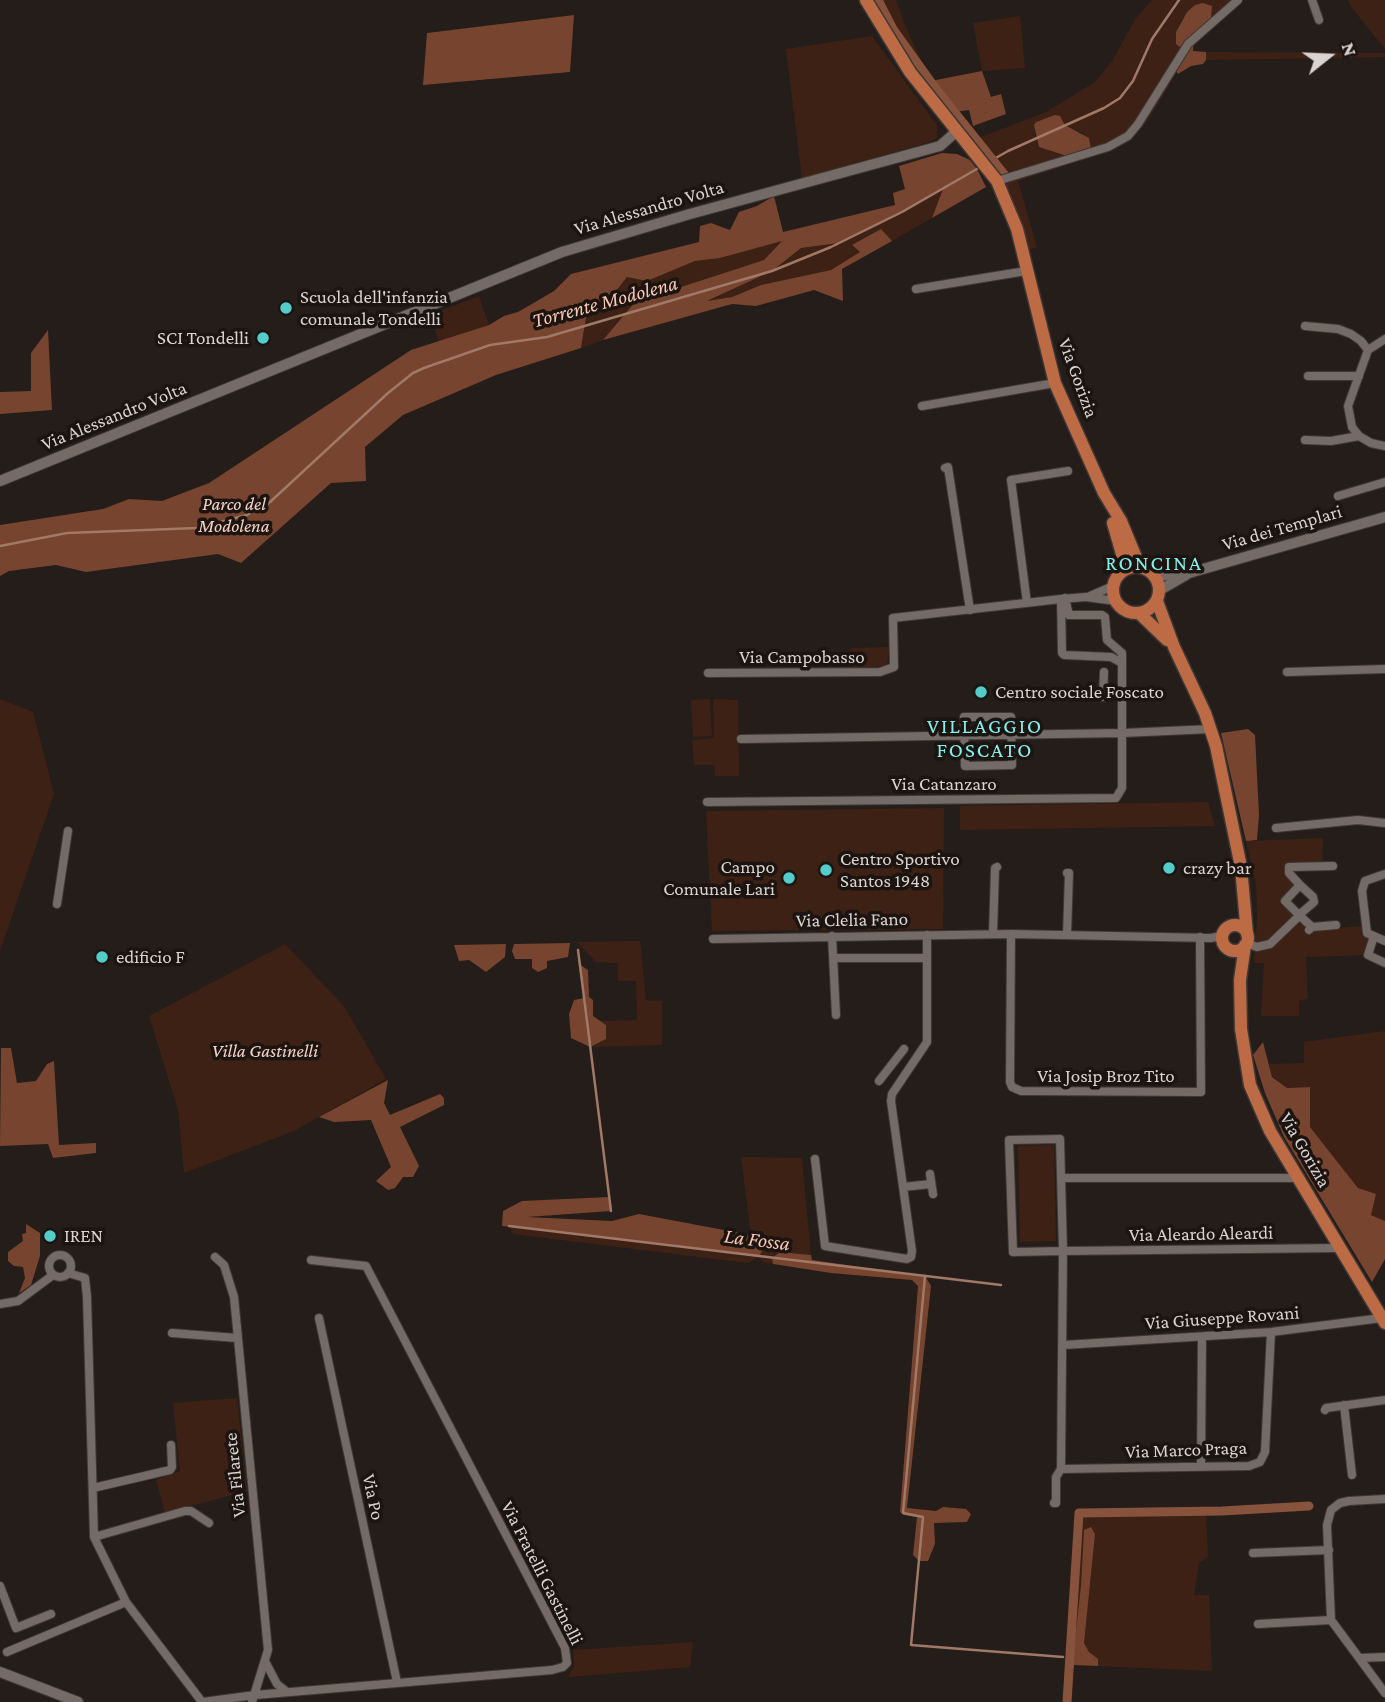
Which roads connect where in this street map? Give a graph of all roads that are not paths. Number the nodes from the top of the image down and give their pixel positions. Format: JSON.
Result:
{"nodes":[{"id":1,"x":866,"y":0,"type":"edge"},
{"id":2,"x":1238,"y":0,"type":"edge"},
{"id":3,"x":1312,"y":0,"type":"edge"},
{"id":4,"x":1319,"y":20,"type":"dead end"},
{"id":5,"x":957,"y":131,"type":"junction"},
{"id":6,"x":995,"y":178,"type":"junction"},
{"id":7,"x":1026,"y":271,"type":"junction"},
{"id":8,"x":916,"y":289,"type":"dead end"},
{"id":9,"x":1305,"y":326,"type":"dead end"},
{"id":10,"x":1385,"y":339,"type":"edge"},
{"id":11,"x":1368,"y":350,"type":"junction"},
{"id":12,"x":1308,"y":376,"type":"dead end"},
{"id":13,"x":1359,"y":376,"type":"junction"},
{"id":14,"x":1055,"y":383,"type":"junction"},
{"id":15,"x":922,"y":406,"type":"dead end"},
{"id":16,"x":1359,"y":436,"type":"junction"},
{"id":17,"x":1305,"y":440,"type":"dead end"},
{"id":18,"x":1385,"y":446,"type":"edge"},
{"id":19,"x":944,"y":468,"type":"dead end"},
{"id":20,"x":1068,"y":471,"type":"dead end"},
{"id":21,"x":0,"y":481,"type":"edge"},
{"id":22,"x":1385,"y":482,"type":"edge"},
{"id":23,"x":1104,"y":493,"type":"junction"},
{"id":24,"x":1338,"y":496,"type":"dead end"},
{"id":25,"x":1385,"y":517,"type":"edge"},
{"id":26,"x":1140,"y":566,"type":"junction"},
{"id":27,"x":1122,"y":570,"type":"junction"},
{"id":28,"x":1189,"y":573,"type":"junction"},
{"id":29,"x":1156,"y":576,"type":"junction"},
{"id":30,"x":1113,"y":586,"type":"junction"},
{"id":31,"x":1158,"y":596,"type":"junction"},
{"id":32,"x":1086,"y":597,"type":"junction"},
{"id":33,"x":1063,"y":598,"type":"junction"},
{"id":34,"x":1116,"y":601,"type":"junction"},
{"id":35,"x":1027,"y":603,"type":"junction"},
{"id":36,"x":970,"y":610,"type":"junction"},
{"id":37,"x":1139,"y":613,"type":"junction"},
{"id":38,"x":1065,"y":616,"type":"junction"},
{"id":39,"x":1174,"y":647,"type":"junction"},
{"id":40,"x":1122,"y":663,"type":"junction"},
{"id":41,"x":1385,"y":669,"type":"edge"},
{"id":42,"x":1104,"y":672,"type":"dead end"},
{"id":43,"x":1287,"y":672,"type":"dead end"},
{"id":44,"x":708,"y":673,"type":"dead end"},
{"id":45,"x":1122,"y":687,"type":"junction"},
{"id":46,"x":1211,"y":729,"type":"junction"},
{"id":47,"x":1123,"y":733,"type":"junction"},
{"id":48,"x":1011,"y":735,"type":"junction"},
{"id":49,"x":965,"y":736,"type":"junction"},
{"id":50,"x":741,"y":739,"type":"dead end"},
{"id":51,"x":706,"y":802,"type":"dead end"},
{"id":52,"x":1385,"y":823,"type":"edge"},
{"id":53,"x":1276,"y":828,"type":"dead end"},
{"id":54,"x":68,"y":831,"type":"dead end"},
{"id":55,"x":1333,"y":866,"type":"dead end"},
{"id":56,"x":997,"y":867,"type":"dead end"},
{"id":57,"x":1067,"y":873,"type":"dead end"},
{"id":58,"x":1385,"y":874,"type":"edge"},
{"id":59,"x":1300,"y":885,"type":"junction"},
{"id":60,"x":1244,"y":897,"type":"junction"},
{"id":61,"x":57,"y":904,"type":"dead end"},
{"id":62,"x":1299,"y":915,"type":"junction"},
{"id":63,"x":1336,"y":925,"type":"dead end"},
{"id":64,"x":993,"y":934,"type":"junction"},
{"id":65,"x":1012,"y":934,"type":"junction"},
{"id":66,"x":927,"y":935,"type":"junction"},
{"id":67,"x":1067,"y":935,"type":"junction"},
{"id":68,"x":832,"y":936,"type":"junction"},
{"id":69,"x":1374,"y":936,"type":"junction"},
{"id":70,"x":1200,"y":937,"type":"junction"},
{"id":71,"x":1225,"y":937,"type":"junction"},
{"id":72,"x":713,"y":939,"type":"dead end"},
{"id":73,"x":1246,"y":941,"type":"junction"},
{"id":74,"x":1385,"y":941,"type":"edge"},
{"id":75,"x":833,"y":958,"type":"junction"},
{"id":76,"x":927,"y":958,"type":"junction"},
{"id":77,"x":1385,"y":963,"type":"edge"},
{"id":78,"x":1240,"y":980,"type":"junction"},
{"id":79,"x":836,"y":1015,"type":"dead end"},
{"id":80,"x":904,"y":1049,"type":"dead end"},
{"id":81,"x":893,"y":1064,"type":"junction"},
{"id":82,"x":907,"y":1072,"type":"junction"},
{"id":83,"x":879,"y":1081,"type":"dead end"},
{"id":84,"x":815,"y":1158,"type":"dead end"},
{"id":85,"x":930,"y":1174,"type":"dead end"},
{"id":86,"x":1062,"y":1178,"type":"junction"},
{"id":87,"x":1298,"y":1178,"type":"junction"},
{"id":88,"x":931,"y":1184,"type":"junction"},
{"id":89,"x":903,"y":1187,"type":"junction"},
{"id":90,"x":933,"y":1194,"type":"dead end"},
{"id":91,"x":1340,"y":1248,"type":"junction"},
{"id":92,"x":1063,"y":1251,"type":"junction"},
{"id":93,"x":215,"y":1257,"type":"dead end"},
{"id":94,"x":311,"y":1260,"type":"dead end"},
{"id":95,"x":68,"y":1273,"type":"junction"},
{"id":96,"x":53,"y":1275,"type":"junction"},
{"id":97,"x":0,"y":1304,"type":"edge"},
{"id":98,"x":319,"y":1318,"type":"dead end"},
{"id":99,"x":1383,"y":1320,"type":"edge"},
{"id":100,"x":1271,"y":1332,"type":"junction"},
{"id":101,"x":172,"y":1334,"type":"dead end"},
{"id":102,"x":1202,"y":1337,"type":"junction"},
{"id":103,"x":237,"y":1338,"type":"junction"},
{"id":104,"x":1064,"y":1345,"type":"junction"},
{"id":105,"x":1385,"y":1400,"type":"edge"},
{"id":106,"x":1344,"y":1405,"type":"junction"},
{"id":107,"x":1325,"y":1410,"type":"dead end"},
{"id":108,"x":171,"y":1445,"type":"dead end"},
{"id":109,"x":1201,"y":1466,"type":"junction"},
{"id":110,"x":1061,"y":1469,"type":"junction"},
{"id":111,"x":1352,"y":1475,"type":"dead end"},
{"id":112,"x":93,"y":1488,"type":"junction"},
{"id":113,"x":1385,"y":1499,"type":"edge"},
{"id":114,"x":1054,"y":1503,"type":"dead end"},
{"id":115,"x":209,"y":1523,"type":"dead end"},
{"id":116,"x":94,"y":1536,"type":"junction"},
{"id":117,"x":1329,"y":1550,"type":"junction"},
{"id":118,"x":1253,"y":1553,"type":"dead end"},
{"id":119,"x":0,"y":1586,"type":"edge"},
{"id":120,"x":126,"y":1602,"type":"junction"},
{"id":121,"x":51,"y":1614,"type":"dead end"},
{"id":122,"x":1331,"y":1620,"type":"junction"},
{"id":123,"x":1258,"y":1624,"type":"dead end"},
{"id":124,"x":7,"y":1652,"type":"dead end"},
{"id":125,"x":1385,"y":1657,"type":"edge"},
{"id":126,"x":1360,"y":1658,"type":"junction"},
{"id":127,"x":265,"y":1663,"type":"junction"},
{"id":128,"x":0,"y":1672,"type":"edge"},
{"id":129,"x":397,"y":1682,"type":"junction"},
{"id":130,"x":287,"y":1692,"type":"junction"},
{"id":131,"x":1385,"y":1693,"type":"edge"},
{"id":132,"x":253,"y":1698,"type":"edge"},
{"id":133,"x":78,"y":1702,"type":"edge"},
{"id":134,"x":202,"y":1702,"type":"edge"}],
"edges":[{"from":1,"to":5,"type":"main road","name":"Via Gorizia"},
{"from":2,"to":6,"type":"street"},
{"from":3,"to":4,"type":"street"},
{"from":5,"to":6,"type":"main road","name":"Via Gorizia"},
{"from":5,"to":21,"type":"street","name":"Via Alessandro Volta"},
{"from":6,"to":7,"type":"main road","name":"Via Gorizia"},
{"from":7,"to":8,"type":"street"},
{"from":7,"to":14,"type":"main road","name":"Via Gorizia"},
{"from":9,"to":11,"type":"street"},
{"from":10,"to":11,"type":"street"},
{"from":11,"to":13,"type":"street"},
{"from":12,"to":13,"type":"street"},
{"from":13,"to":16,"type":"street"},
{"from":14,"to":15,"type":"street"},
{"from":14,"to":23,"type":"main road","name":"Via Gorizia"},
{"from":16,"to":17,"type":"street"},
{"from":16,"to":18,"type":"street"},
{"from":19,"to":36,"type":"street"},
{"from":20,"to":35,"type":"street"},
{"from":22,"to":24,"type":"street"},
{"from":23,"to":26,"type":"main road"},
{"from":23,"to":27,"type":"main road"},
{"from":25,"to":28,"type":"street","name":"Via dei Templari"},
{"from":26,"to":27,"type":"main road"},
{"from":26,"to":29,"type":"main road"},
{"from":27,"to":30,"type":"main road"},
{"from":28,"to":29,"type":"street"},
{"from":28,"to":31,"type":"street"},
{"from":29,"to":31,"type":"main road"},
{"from":30,"to":32,"type":"street","name":"Via Campobasso"},
{"from":30,"to":34,"type":"main road"},
{"from":31,"to":37,"type":"main road"},
{"from":31,"to":39,"type":"main road","name":"Via Gorizia"},
{"from":32,"to":33,"type":"street","name":"Via Campobasso"},
{"from":32,"to":34,"type":"street","name":"Via Campobasso"},
{"from":33,"to":35,"type":"street","name":"Via Campobasso"},
{"from":33,"to":38,"type":"street"},
{"from":34,"to":37,"type":"main road"},
{"from":35,"to":36,"type":"street","name":"Via Campobasso"},
{"from":36,"to":44,"type":"street","name":"Via Campobasso"},
{"from":37,"to":39,"type":"main road"},
{"from":38,"to":40,"type":"street"},
{"from":38,"to":40,"type":"street"},
{"from":39,"to":46,"type":"main road","name":"Via Gorizia"},
{"from":40,"to":45,"type":"street"},
{"from":41,"to":43,"type":"street"},
{"from":42,"to":45,"type":"street"},
{"from":45,"to":47,"type":"street"},
{"from":46,"to":47,"type":"street"},
{"from":46,"to":60,"type":"main road","name":"Via Gorizia"},
{"from":47,"to":48,"type":"street"},
{"from":47,"to":51,"type":"street","name":"Via Catanzaro"},
{"from":48,"to":49,"type":"street"},
{"from":48,"to":49,"type":"street"},
{"from":48,"to":49,"type":"street"},
{"from":49,"to":50,"type":"street"},
{"from":52,"to":53,"type":"street"},
{"from":54,"to":61,"type":"street"},
{"from":55,"to":59,"type":"street"},
{"from":56,"to":64,"type":"street"},
{"from":57,"to":67,"type":"street"},
{"from":58,"to":69,"type":"street"},
{"from":59,"to":62,"type":"street"},
{"from":59,"to":62,"type":"street"},
{"from":60,"to":71,"type":"main road"},
{"from":60,"to":73,"type":"main road","name":"Via Gorizia"},
{"from":62,"to":63,"type":"street"},
{"from":62,"to":73,"type":"street"},
{"from":64,"to":65,"type":"street","name":"Via Clelia Fano"},
{"from":64,"to":66,"type":"street","name":"Via Clelia Fano"},
{"from":65,"to":67,"type":"street","name":"Via Clelia Fano"},
{"from":65,"to":70,"type":"street","name":"Via Josip Broz Tito"},
{"from":66,"to":68,"type":"street","name":"Via Clelia Fano"},
{"from":66,"to":76,"type":"street"},
{"from":67,"to":70,"type":"street","name":"Via Clelia Fano"},
{"from":68,"to":72,"type":"street","name":"Via Clelia Fano"},
{"from":68,"to":75,"type":"street"},
{"from":69,"to":74,"type":"street"},
{"from":69,"to":77,"type":"street"},
{"from":70,"to":71,"type":"street","name":"Via Clelia Fano"},
{"from":71,"to":73,"type":"main road"},
{"from":71,"to":73,"type":"main road"},
{"from":71,"to":78,"type":"main road","name":"Via Gorizia"},
{"from":73,"to":78,"type":"main road","name":"Via Gorizia"},
{"from":75,"to":76,"type":"street"},
{"from":75,"to":79,"type":"street"},
{"from":76,"to":82,"type":"street"},
{"from":78,"to":87,"type":"main road","name":"Via Gorizia"},
{"from":80,"to":81,"type":"street"},
{"from":81,"to":82,"type":"street"},
{"from":81,"to":83,"type":"street"},
{"from":82,"to":89,"type":"street"},
{"from":84,"to":89,"type":"street"},
{"from":85,"to":88,"type":"street"},
{"from":86,"to":87,"type":"street"},
{"from":86,"to":92,"type":"street","name":"Via Aleardo Aleardi"},
{"from":86,"to":92,"type":"street","name":"Via Aleardo Aleardi"},
{"from":87,"to":91,"type":"main road","name":"Via Gorizia"},
{"from":88,"to":89,"type":"street"},
{"from":88,"to":90,"type":"street"},
{"from":91,"to":92,"type":"street","name":"Via Aleardo Aleardi"},
{"from":91,"to":99,"type":"main road","name":"Via Gorizia"},
{"from":92,"to":104,"type":"street"},
{"from":93,"to":103,"type":"street","name":"Via Filarete"},
{"from":94,"to":129,"type":"street","name":"Via Fratelli Gastinelli"},
{"from":95,"to":96,"type":"street"},
{"from":95,"to":96,"type":"street"},
{"from":95,"to":112,"type":"street"},
{"from":96,"to":97,"type":"street"},
{"from":98,"to":129,"type":"street","name":"Via Po"},
{"from":99,"to":100,"type":"street","name":"Via Giuseppe Rovani"},
{"from":100,"to":102,"type":"street","name":"Via Giuseppe Rovani"},
{"from":100,"to":109,"type":"street","name":"Via Marco Praga"},
{"from":101,"to":103,"type":"street"},
{"from":102,"to":104,"type":"street","name":"Via Giuseppe Rovani"},
{"from":102,"to":109,"type":"street"},
{"from":103,"to":127,"type":"street","name":"Via Filarete"},
{"from":104,"to":110,"type":"street"},
{"from":105,"to":106,"type":"street"},
{"from":106,"to":107,"type":"street"},
{"from":106,"to":111,"type":"street"},
{"from":108,"to":112,"type":"street"},
{"from":109,"to":110,"type":"street","name":"Via Marco Praga"},
{"from":110,"to":114,"type":"street"},
{"from":112,"to":116,"type":"street"},
{"from":113,"to":117,"type":"street"},
{"from":115,"to":116,"type":"street"},
{"from":116,"to":120,"type":"street"},
{"from":117,"to":118,"type":"street"},
{"from":117,"to":122,"type":"street"},
{"from":119,"to":121,"type":"street"},
{"from":120,"to":124,"type":"street"},
{"from":120,"to":134,"type":"street"},
{"from":122,"to":123,"type":"street"},
{"from":122,"to":126,"type":"street"},
{"from":125,"to":126,"type":"street"},
{"from":126,"to":131,"type":"street"},
{"from":127,"to":130,"type":"street"},
{"from":127,"to":132,"type":"street","name":"Via Filarete"},
{"from":128,"to":133,"type":"street"},
{"from":129,"to":130,"type":"street","name":"Via Fratelli Gastinelli"},
{"from":130,"to":132,"type":"street","name":"Via Fratelli Gastinelli"},
{"from":132,"to":134,"type":"street","name":"Via Fratelli Gastinelli"}]}
